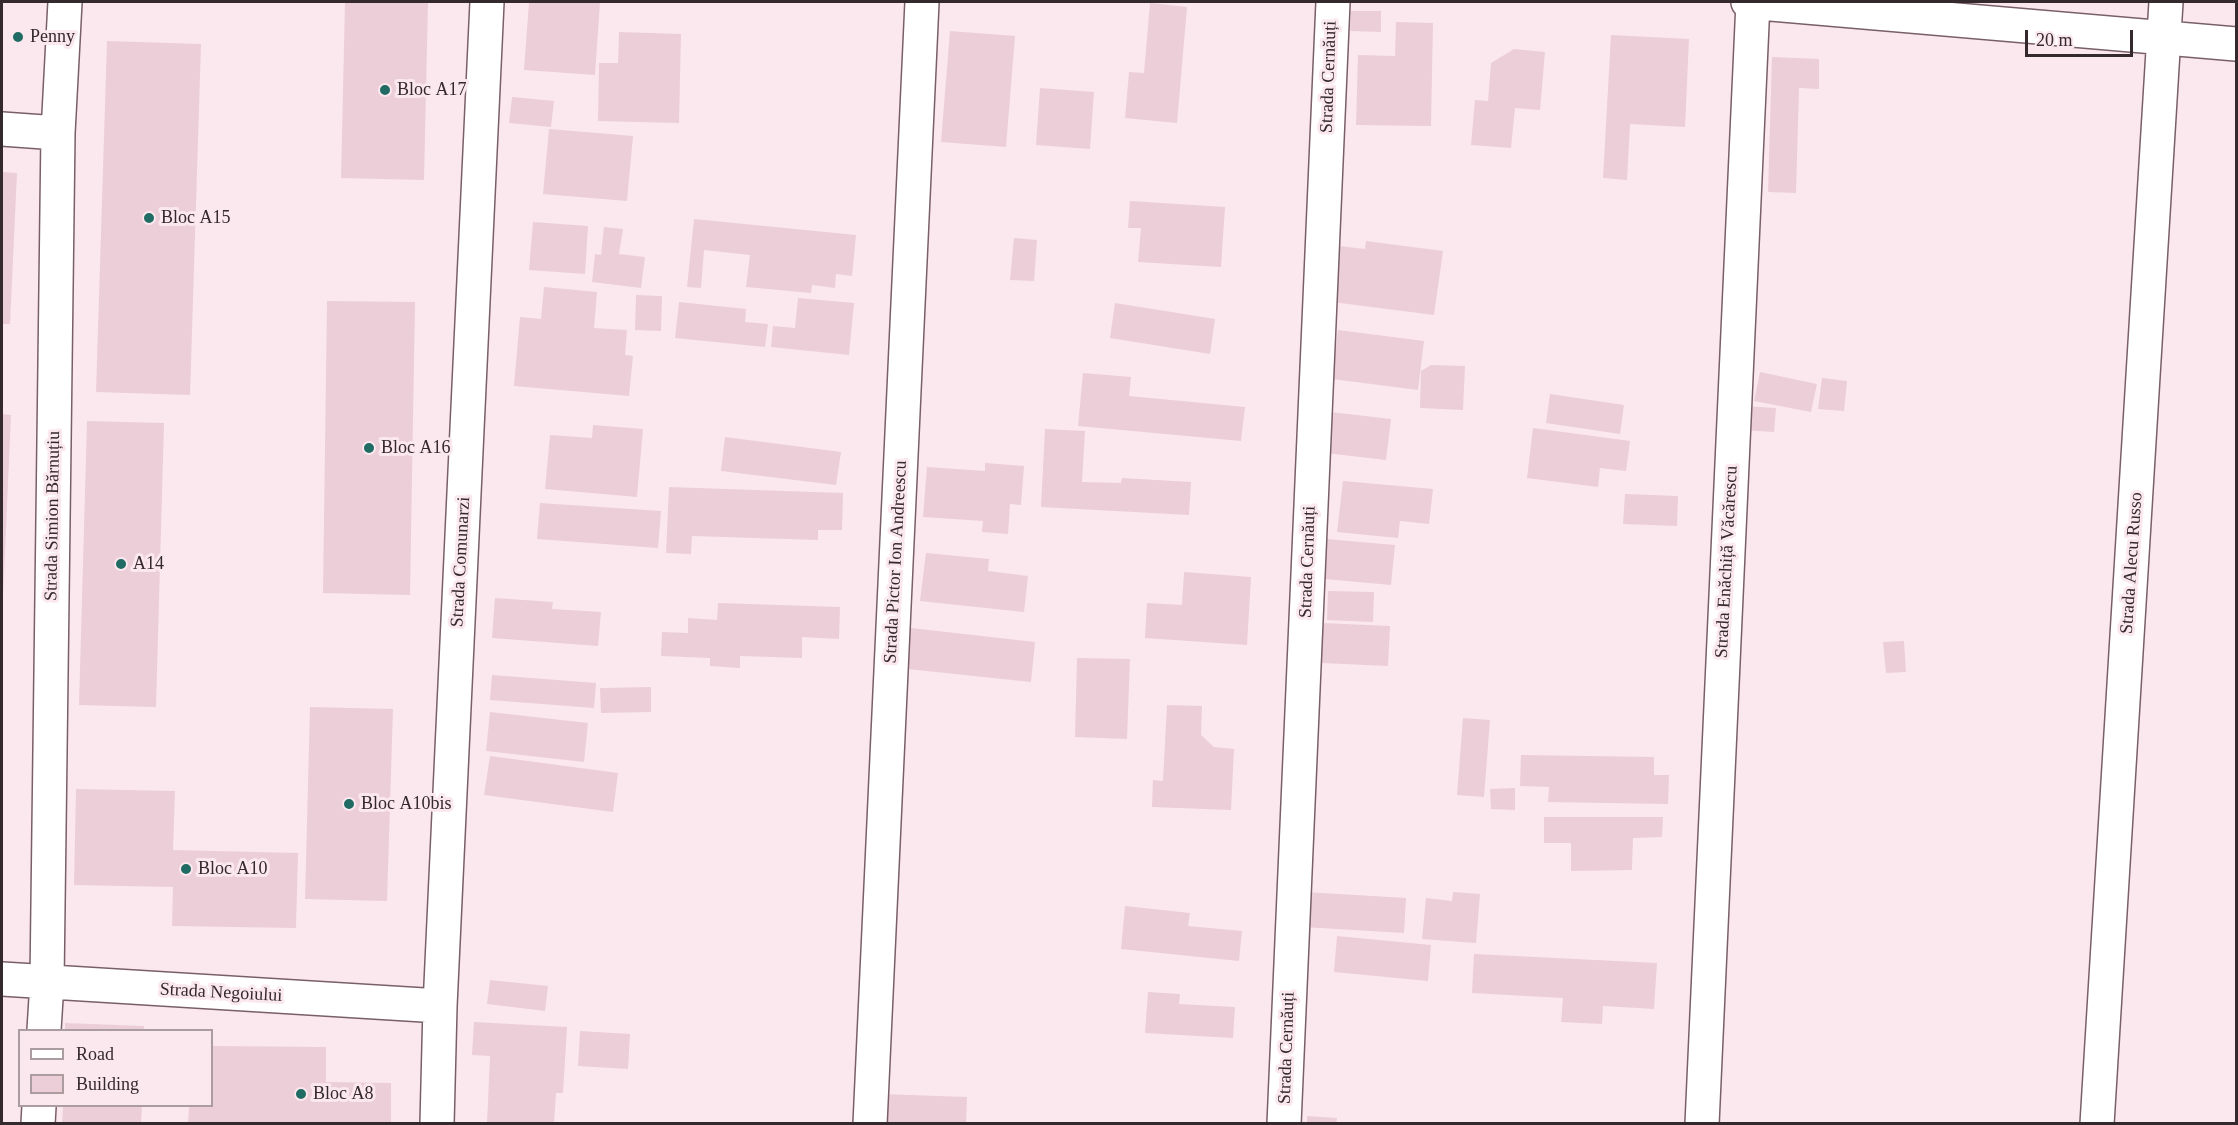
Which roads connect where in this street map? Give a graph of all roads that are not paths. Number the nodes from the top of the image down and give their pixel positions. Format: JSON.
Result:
{"nodes":[{"id":1,"x":65,"y":2,"type":"edge"},
{"id":2,"x":487,"y":2,"type":"edge"},
{"id":3,"x":921,"y":2,"type":"edge"},
{"id":4,"x":1333,"y":2,"type":"edge"},
{"id":5,"x":1748,"y":2,"type":"edge"},
{"id":6,"x":1753,"y":2,"type":"edge"},
{"id":7,"x":2166,"y":2,"type":"edge"},
{"id":8,"x":2164,"y":38,"type":"junction"},
{"id":9,"x":2236,"y":45,"type":"edge"},
{"id":10,"x":2,"y":129,"type":"edge"},
{"id":11,"x":58,"y":133,"type":"junction"},
{"id":12,"x":2,"y":979,"type":"edge"},
{"id":13,"x":47,"y":982,"type":"junction"},
{"id":14,"x":440,"y":1006,"type":"junction"},
{"id":15,"x":44,"y":1029,"type":"edge"},
{"id":16,"x":39,"y":1107,"type":"edge"},
{"id":17,"x":38,"y":1124,"type":"edge"},
{"id":18,"x":437,"y":1124,"type":"edge"},
{"id":19,"x":870,"y":1124,"type":"edge"},
{"id":20,"x":1284,"y":1124,"type":"edge"},
{"id":21,"x":1702,"y":1124,"type":"edge"},
{"id":22,"x":2097,"y":1124,"type":"edge"}],
"edges":[{"from":1,"to":11,"type":"street","name":"Strada Simion Bărnuțiu"},
{"from":2,"to":14,"type":"street","name":"Strada Comunarzi"},
{"from":3,"to":19,"type":"street","name":"Strada Pictor Ion Andreescu"},
{"from":4,"to":20,"type":"street","name":"Strada Cernăuți"},
{"from":5,"to":6,"type":"street"},
{"from":6,"to":8,"type":"street"},
{"from":6,"to":21,"type":"street","name":"Strada Enăchiță Văcărescu"},
{"from":7,"to":8,"type":"street","name":"Strada Alecu Russo"},
{"from":8,"to":9,"type":"street"},
{"from":8,"to":22,"type":"street","name":"Strada Alecu Russo"},
{"from":10,"to":11,"type":"street"},
{"from":11,"to":13,"type":"street","name":"Strada Simion Bărnuțiu"},
{"from":12,"to":13,"type":"street","name":"Strada Negoiului"},
{"from":13,"to":14,"type":"street","name":"Strada Negoiului"},
{"from":13,"to":15,"type":"street","name":"Strada Simion Bărnuțiu"},
{"from":14,"to":18,"type":"street","name":"Strada Comunarzi"},
{"from":16,"to":17,"type":"street"}]}
